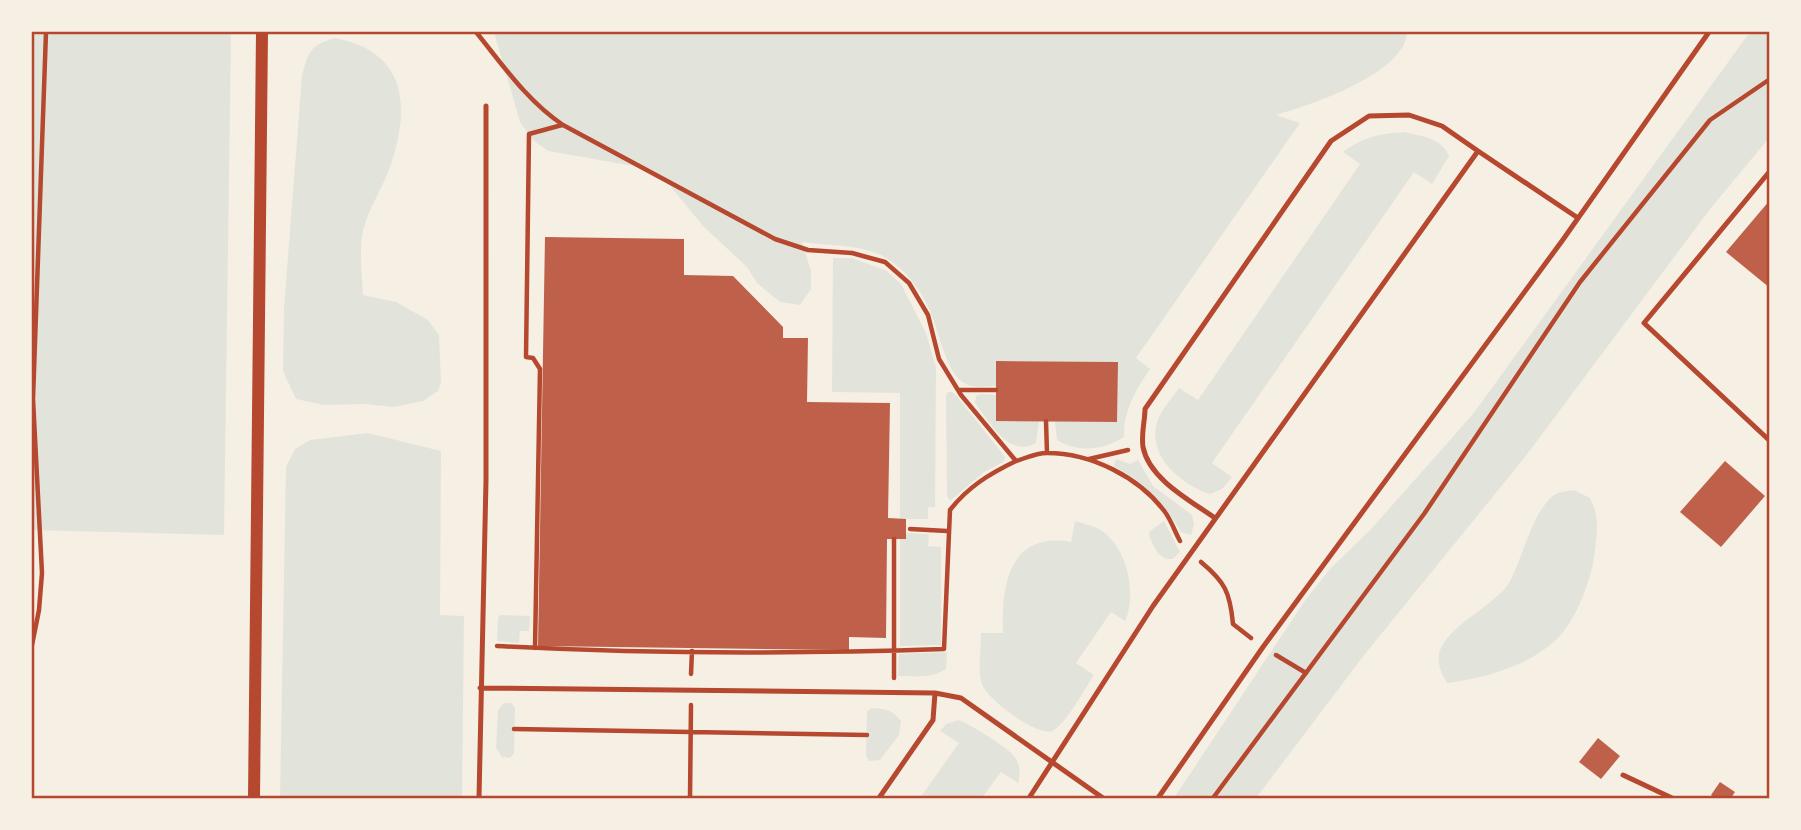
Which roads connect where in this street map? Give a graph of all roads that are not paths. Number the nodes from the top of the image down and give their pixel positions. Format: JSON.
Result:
{"nodes":[{"id":1,"x":262,"y":32,"type":"edge"},
{"id":2,"x":1709,"y":32,"type":"edge"},
{"id":3,"x":486,"y":106,"type":"dead end"},
{"id":4,"x":1478,"y":151,"type":"junction"},
{"id":5,"x":1769,"y":171,"type":"edge"},
{"id":6,"x":1578,"y":218,"type":"junction"},
{"id":7,"x":1769,"y":441,"type":"edge"},
{"id":8,"x":1215,"y":518,"type":"junction"},
{"id":9,"x":480,"y":688,"type":"junction"},
{"id":10,"x":935,"y":693,"type":"junction"},
{"id":11,"x":1052,"y":765,"type":"junction"},
{"id":12,"x":1623,"y":775,"type":"dead end"},
{"id":13,"x":254,"y":799,"type":"edge"},
{"id":14,"x":479,"y":799,"type":"edge"},
{"id":15,"x":878,"y":799,"type":"edge"},
{"id":16,"x":1029,"y":799,"type":"edge"},
{"id":17,"x":1103,"y":799,"type":"edge"},
{"id":18,"x":1158,"y":799,"type":"edge"},
{"id":19,"x":1672,"y":799,"type":"edge"}],
"edges":[{"from":1,"to":13,"type":"street"},
{"from":2,"to":6,"type":"lane"},
{"from":3,"to":9,"type":"lane"},
{"from":4,"to":6,"type":"lane"},
{"from":4,"to":8,"type":"lane"},
{"from":4,"to":8,"type":"lane"},
{"from":5,"to":7,"type":"lane"},
{"from":6,"to":18,"type":"lane"},
{"from":8,"to":11,"type":"lane"},
{"from":9,"to":10,"type":"lane"},
{"from":9,"to":14,"type":"lane"},
{"from":10,"to":11,"type":"lane"},
{"from":10,"to":15,"type":"lane"},
{"from":11,"to":16,"type":"lane"},
{"from":11,"to":17,"type":"lane"},
{"from":12,"to":19,"type":"lane"}]}
